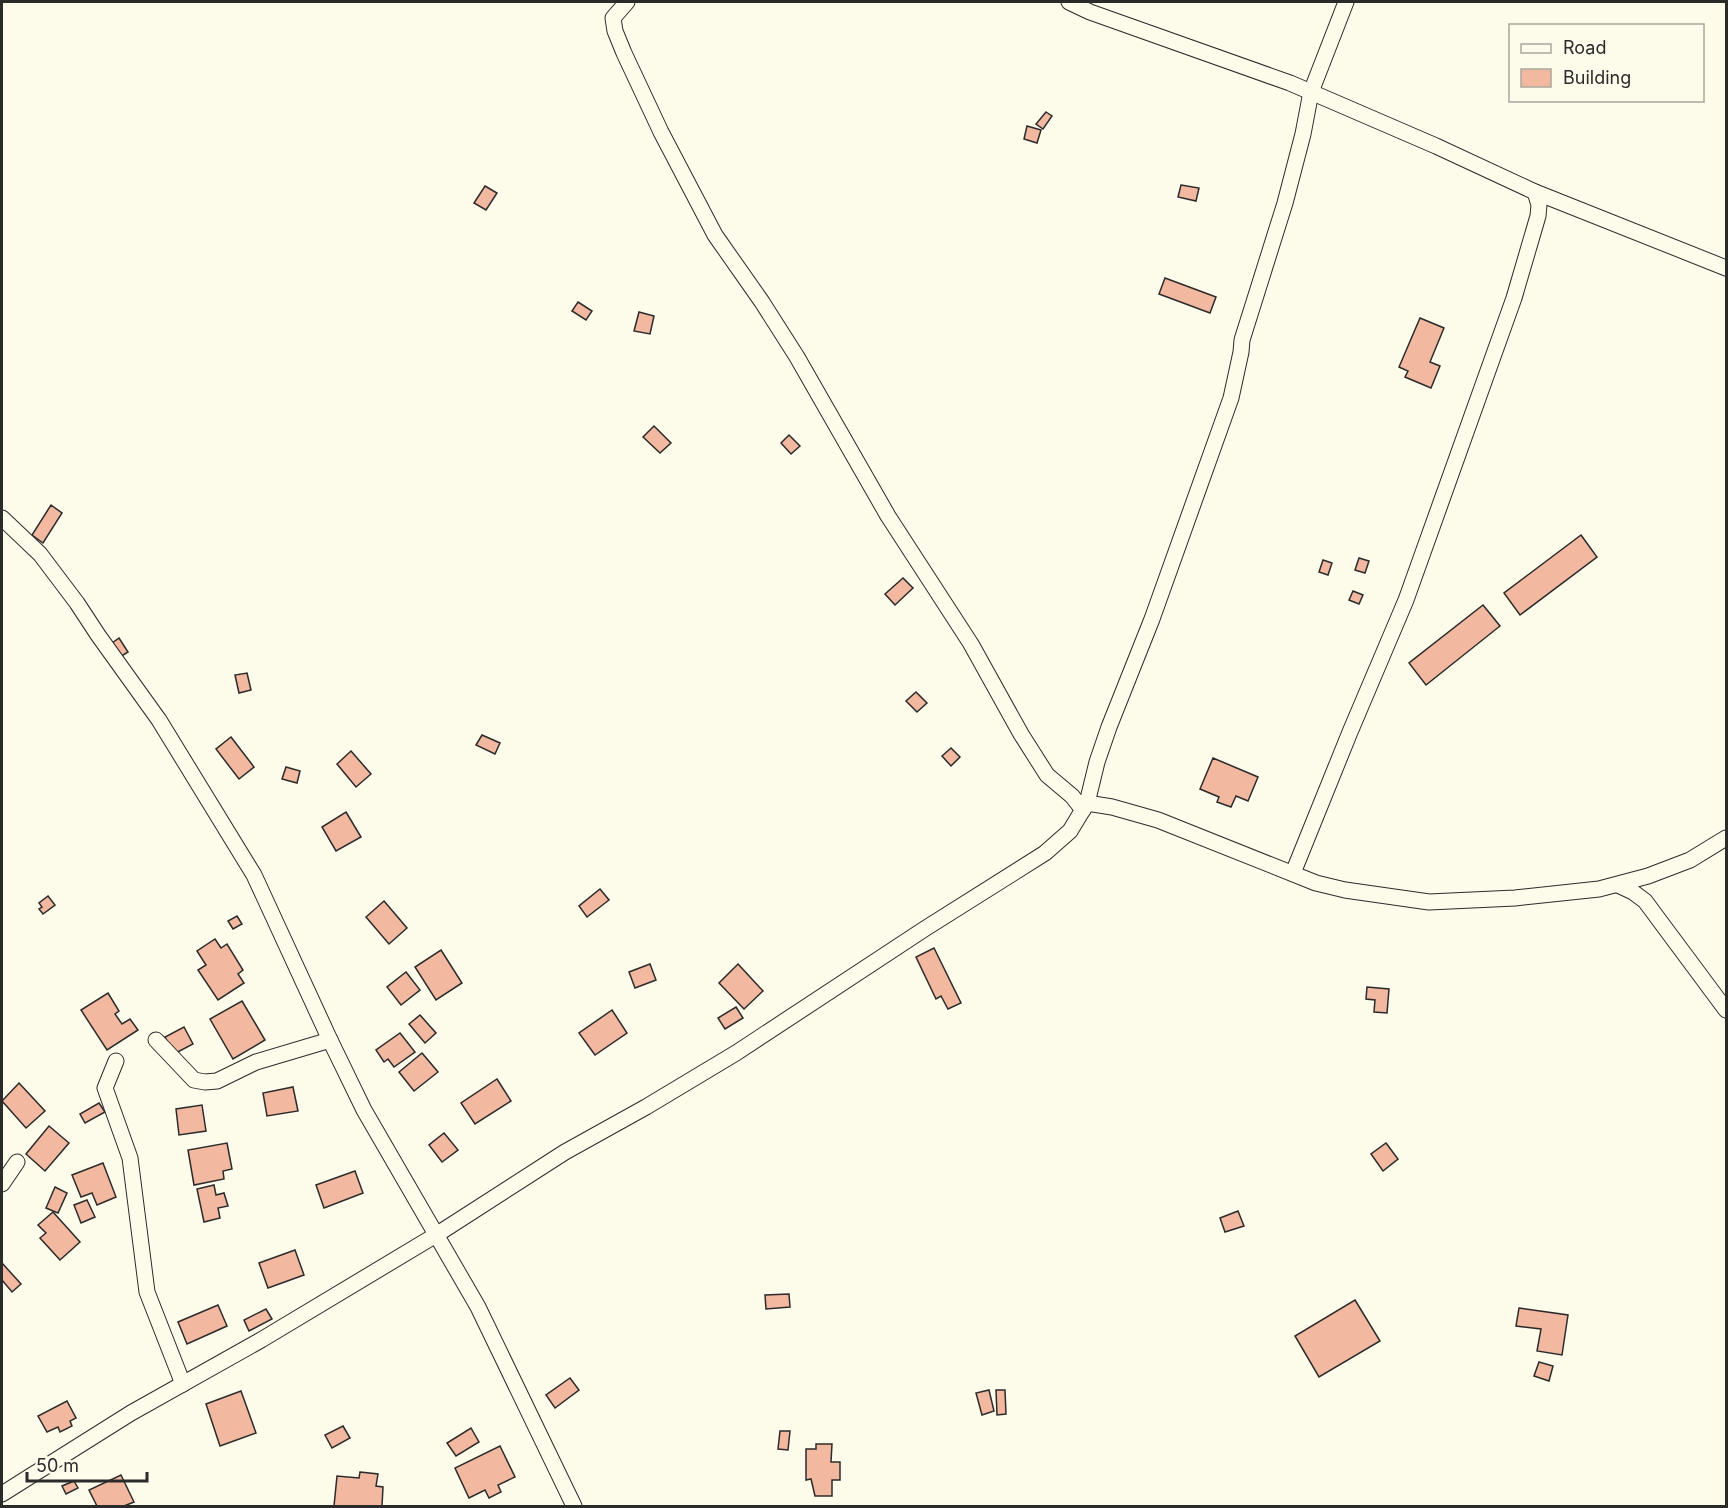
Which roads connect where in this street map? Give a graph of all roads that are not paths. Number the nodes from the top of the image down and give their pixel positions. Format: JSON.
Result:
{"nodes":[{"id":1,"x":627,"y":2,"type":"edge"},
{"id":2,"x":1069,"y":2,"type":"edge"},
{"id":3,"x":1346,"y":2,"type":"edge"},
{"id":4,"x":1311,"y":92,"type":"junction"},
{"id":5,"x":1535,"y":192,"type":"junction"},
{"id":6,"x":1726,"y":268,"type":"edge"},
{"id":7,"x":2,"y":518,"type":"edge"},
{"id":8,"x":1085,"y":806,"type":"junction"},
{"id":9,"x":1726,"y":838,"type":"edge"},
{"id":10,"x":1293,"y":873,"type":"junction"},
{"id":11,"x":1618,"y":885,"type":"junction"},
{"id":12,"x":1726,"y":1010,"type":"edge"},
{"id":13,"x":156,"y":1040,"type":"dead end"},
{"id":14,"x":330,"y":1040,"type":"junction"},
{"id":15,"x":116,"y":1061,"type":"dead end"},
{"id":16,"x":17,"y":1162,"type":"dead end"},
{"id":17,"x":2,"y":1184,"type":"edge"},
{"id":18,"x":436,"y":1234,"type":"junction"},
{"id":19,"x":183,"y":1384,"type":"junction"},
{"id":20,"x":2,"y":1494,"type":"edge"},
{"id":21,"x":574,"y":1506,"type":"edge"}],
"edges":[{"from":1,"to":8,"type":"street"},
{"from":2,"to":4,"type":"street"},
{"from":3,"to":4,"type":"street"},
{"from":4,"to":5,"type":"street"},
{"from":4,"to":8,"type":"street"},
{"from":5,"to":6,"type":"street"},
{"from":5,"to":10,"type":"street"},
{"from":7,"to":14,"type":"street"},
{"from":8,"to":10,"type":"street"},
{"from":8,"to":18,"type":"street"},
{"from":9,"to":11,"type":"street"},
{"from":10,"to":11,"type":"street"},
{"from":11,"to":12,"type":"street"},
{"from":13,"to":14,"type":"street"},
{"from":14,"to":18,"type":"street"},
{"from":15,"to":19,"type":"street"},
{"from":16,"to":17,"type":"street"},
{"from":18,"to":19,"type":"street"},
{"from":18,"to":21,"type":"street"},
{"from":19,"to":20,"type":"street"}]}
